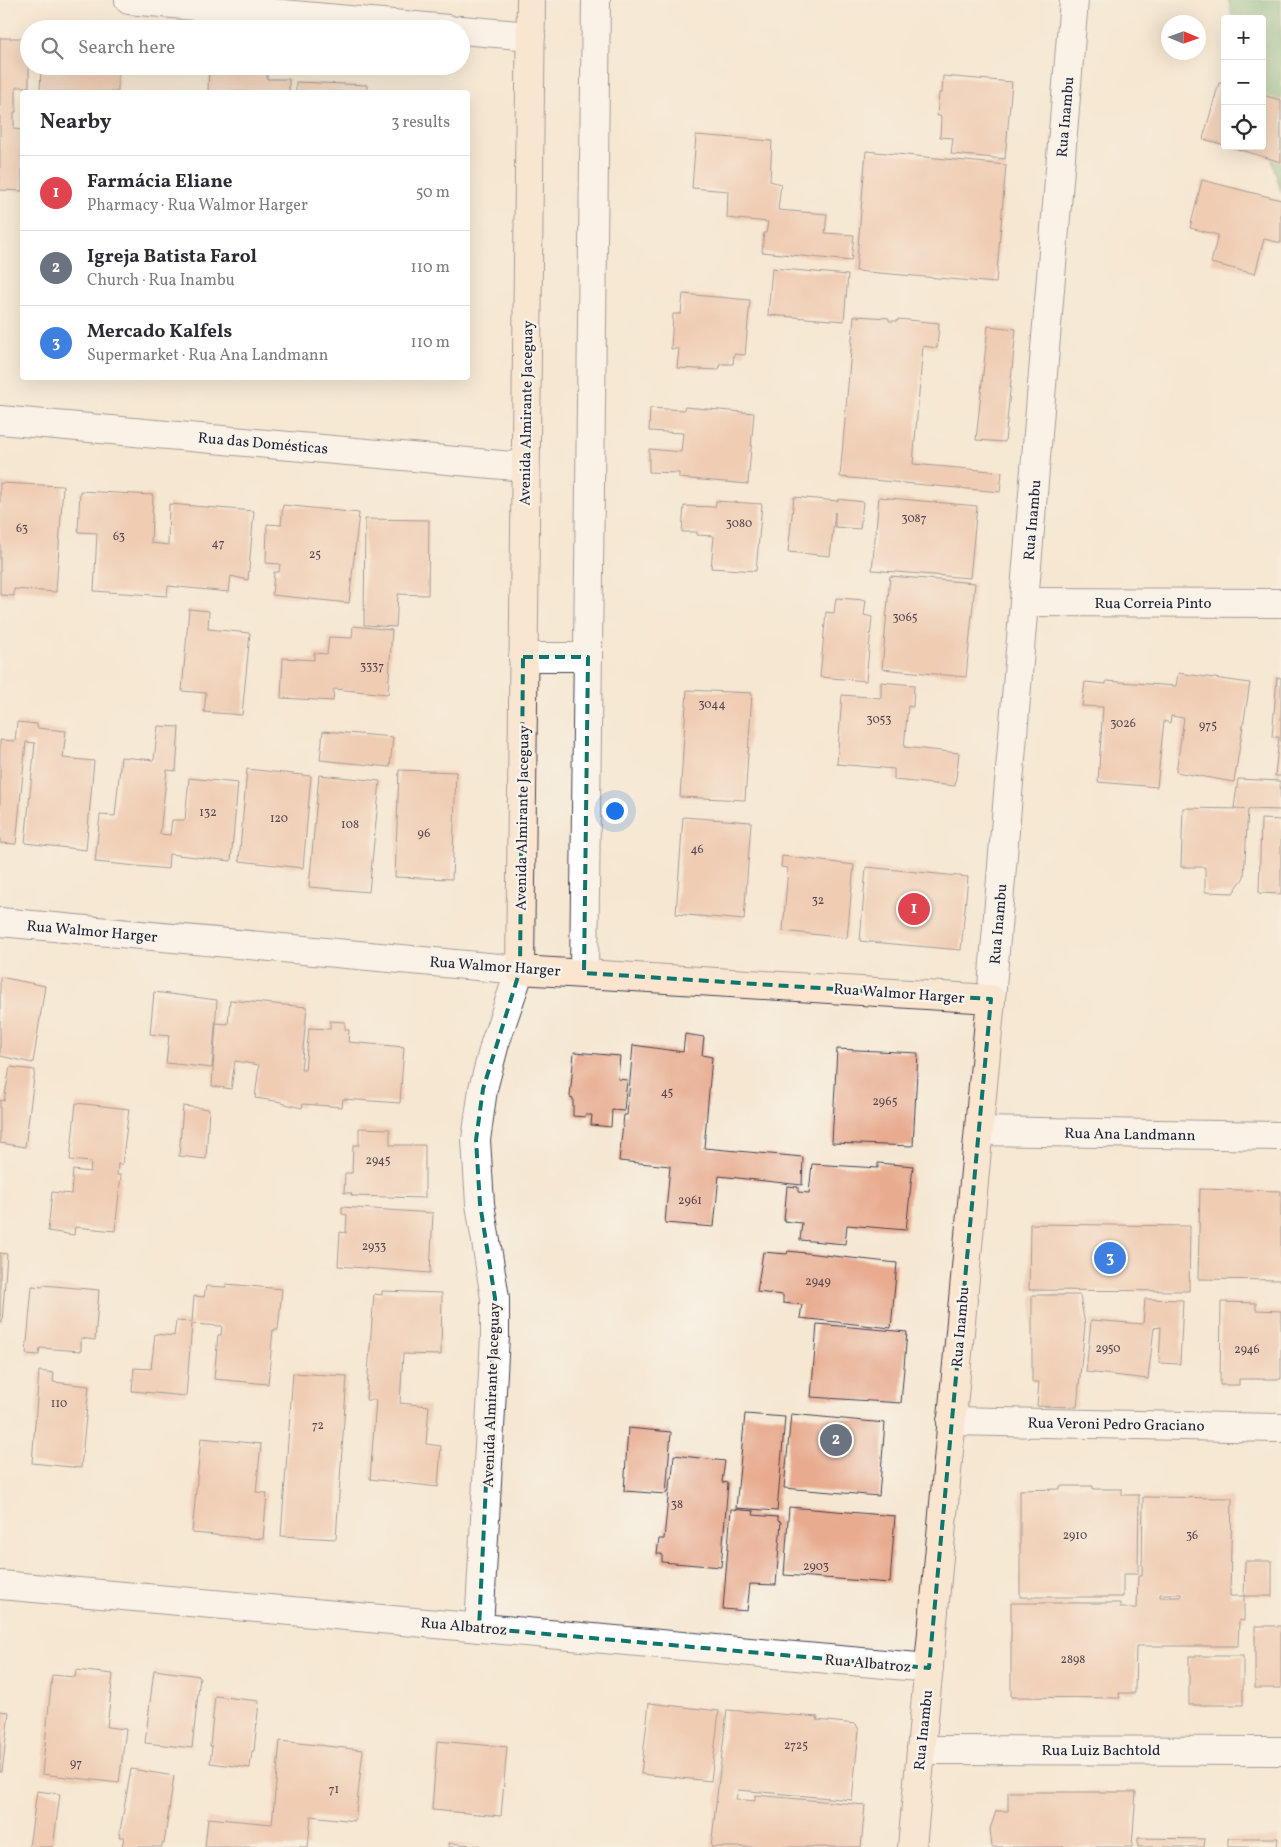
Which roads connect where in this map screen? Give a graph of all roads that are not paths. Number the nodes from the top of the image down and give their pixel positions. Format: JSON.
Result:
{"nodes":[{"id":1,"x":128,"y":0,"type":"edge"},
{"id":2,"x":531,"y":0,"type":"edge"},
{"id":3,"x":596,"y":0,"type":"edge"},
{"id":4,"x":1074,"y":0,"type":"edge"},
{"id":5,"x":349,"y":20,"type":"edge"},
{"id":6,"x":470,"y":31,"type":"edge"},
{"id":7,"x":531,"y":36,"type":"junction"},
{"id":8,"x":0,"y":420,"type":"edge"},
{"id":9,"x":526,"y":467,"type":"junction"},
{"id":10,"x":1025,"y":602,"type":"junction"},
{"id":11,"x":1281,"y":603,"type":"edge"},
{"id":12,"x":588,"y":657,"type":"junction"},
{"id":13,"x":523,"y":658,"type":"junction"},
{"id":14,"x":0,"y":922,"type":"edge"},
{"id":15,"x":520,"y":970,"type":"junction"},
{"id":16,"x":584,"y":973,"type":"junction"},
{"id":17,"x":991,"y":998,"type":"junction"},
{"id":18,"x":978,"y":1131,"type":"junction"},
{"id":19,"x":1281,"y":1136,"type":"edge"},
{"id":20,"x":951,"y":1421,"type":"junction"},
{"id":21,"x":1281,"y":1428,"type":"edge"},
{"id":22,"x":0,"y":1585,"type":"edge"},
{"id":23,"x":479,"y":1628,"type":"junction"},
{"id":24,"x":929,"y":1668,"type":"junction"},
{"id":25,"x":921,"y":1750,"type":"junction"},
{"id":26,"x":1281,"y":1750,"type":"edge"},
{"id":27,"x":912,"y":1847,"type":"edge"}],
"edges":[{"from":1,"to":5,"type":"street"},
{"from":2,"to":7,"type":"main road","name":"Avenida Almirante Jaceguay"},
{"from":3,"to":12,"type":"street"},
{"from":4,"to":10,"type":"street","name":"Rua Inambu"},
{"from":6,"to":7,"type":"street"},
{"from":7,"to":9,"type":"main road","name":"Avenida Almirante Jaceguay"},
{"from":8,"to":9,"type":"street","name":"Rua das Domésticas"},
{"from":9,"to":13,"type":"main road","name":"Avenida Almirante Jaceguay"},
{"from":10,"to":11,"type":"street","name":"Rua Correia Pinto"},
{"from":10,"to":17,"type":"street","name":"Rua Inambu"},
{"from":12,"to":13,"type":"street"},
{"from":12,"to":16,"type":"street"},
{"from":13,"to":15,"type":"main road","name":"Avenida Almirante Jaceguay"},
{"from":14,"to":15,"type":"street","name":"Rua Walmor Harger"},
{"from":15,"to":16,"type":"main road","name":"Rua Walmor Harger"},
{"from":15,"to":23,"type":"street","name":"Avenida Almirante Jaceguay"},
{"from":16,"to":17,"type":"main road","name":"Rua Walmor Harger"},
{"from":17,"to":18,"type":"main road","name":"Rua Inambu"},
{"from":18,"to":19,"type":"street","name":"Rua Ana Landmann"},
{"from":18,"to":20,"type":"main road","name":"Rua Inambu"},
{"from":20,"to":21,"type":"street","name":"Rua Veroni Pedro Graciano"},
{"from":20,"to":24,"type":"main road","name":"Rua Inambu"},
{"from":22,"to":23,"type":"street","name":"Rua Albatroz"},
{"from":23,"to":24,"type":"street","name":"Rua Albatroz"},
{"from":24,"to":25,"type":"main road","name":"Rua Inambu"},
{"from":25,"to":26,"type":"street","name":"Rua Luiz Bachtold"},
{"from":25,"to":27,"type":"main road","name":"Rua Inambu"}]}
